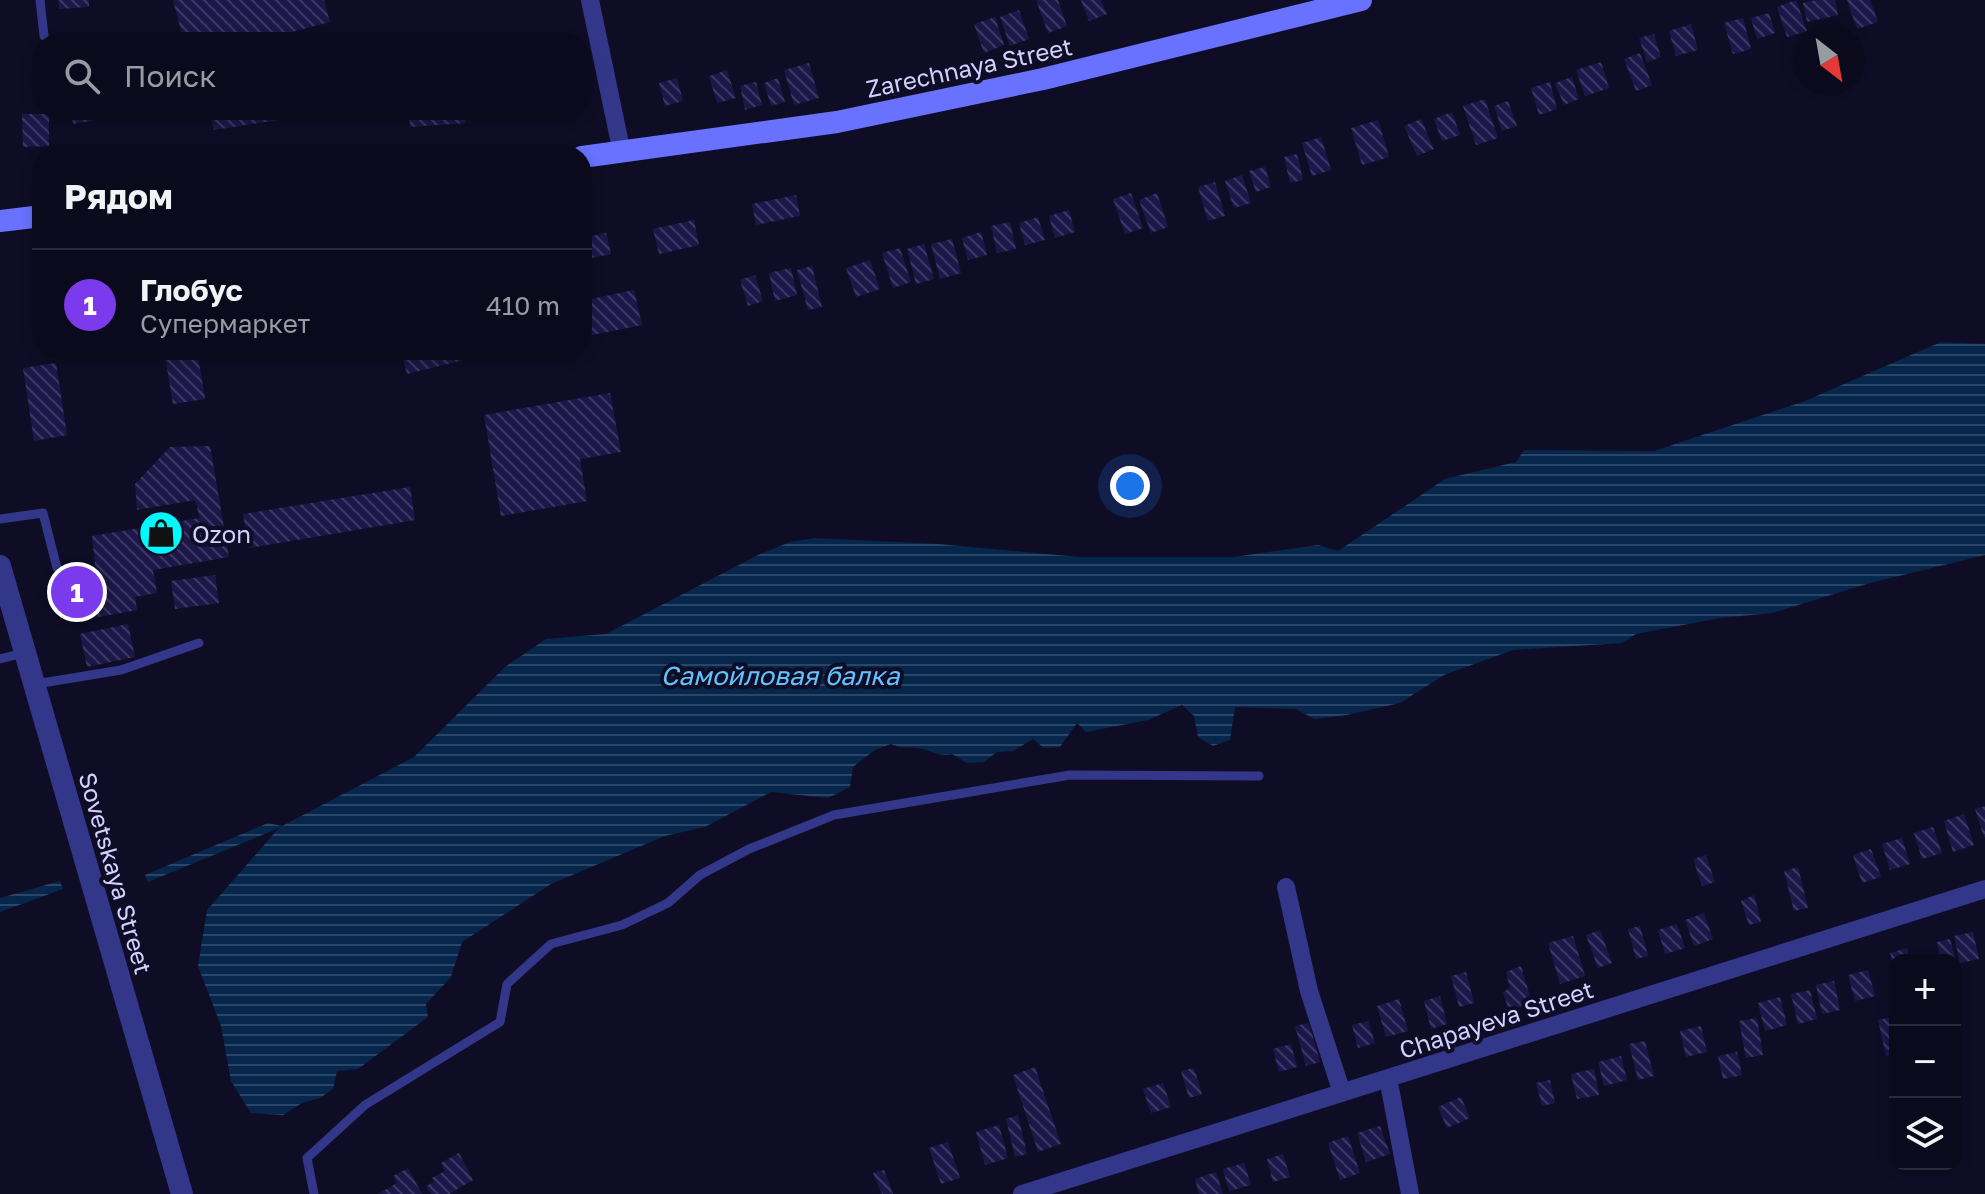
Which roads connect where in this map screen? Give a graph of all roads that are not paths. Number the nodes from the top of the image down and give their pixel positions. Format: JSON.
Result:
{"nodes":[{"id":1,"x":40,"y":0,"type":"edge"},
{"id":2,"x":590,"y":0,"type":"edge"},
{"id":3,"x":1361,"y":0,"type":"edge"},
{"id":4,"x":44,"y":32,"type":"edge"},
{"id":5,"x":622,"y":153,"type":"junction"},
{"id":6,"x":592,"y":156,"type":"edge"},
{"id":7,"x":32,"y":217,"type":"edge"},
{"id":8,"x":0,"y":221,"type":"edge"},
{"id":9,"x":0,"y":519,"type":"edge"},
{"id":10,"x":0,"y":566,"type":"edge"},
{"id":11,"x":57,"y":568,"type":"dead end"},
{"id":12,"x":199,"y":643,"type":"dead end"},
{"id":13,"x":25,"y":652,"type":"junction"},
{"id":14,"x":0,"y":659,"type":"edge"},
{"id":15,"x":34,"y":684,"type":"junction"},
{"id":16,"x":1259,"y":776,"type":"dead end"},
{"id":17,"x":1286,"y":887,"type":"dead end"},
{"id":18,"x":1985,"y":889,"type":"edge"},
{"id":19,"x":1388,"y":1078,"type":"junction"},
{"id":20,"x":1342,"y":1093,"type":"junction"},
{"id":21,"x":182,"y":1194,"type":"edge"},
{"id":22,"x":314,"y":1194,"type":"edge"},
{"id":23,"x":1022,"y":1194,"type":"edge"},
{"id":24,"x":1410,"y":1194,"type":"edge"}],
"edges":[{"from":1,"to":4,"type":"lane"},
{"from":2,"to":5,"type":"street"},
{"from":3,"to":5,"type":"main road","name":"Zarechnaya Street"},
{"from":5,"to":6,"type":"main road","name":"Zarechnaya Street"},
{"from":7,"to":8,"type":"main road"},
{"from":9,"to":11,"type":"lane"},
{"from":10,"to":13,"type":"street","name":"Sovetskaya Street"},
{"from":12,"to":15,"type":"lane"},
{"from":13,"to":14,"type":"lane"},
{"from":13,"to":15,"type":"street","name":"Sovetskaya Street"},
{"from":15,"to":21,"type":"street","name":"Sovetskaya Street"},
{"from":16,"to":22,"type":"lane"},
{"from":17,"to":20,"type":"street"},
{"from":18,"to":19,"type":"street","name":"Chapayeva Street"},
{"from":19,"to":20,"type":"street","name":"Chapayeva Street"},
{"from":19,"to":24,"type":"street"},
{"from":20,"to":23,"type":"street","name":"Chapayeva Street"}]}
